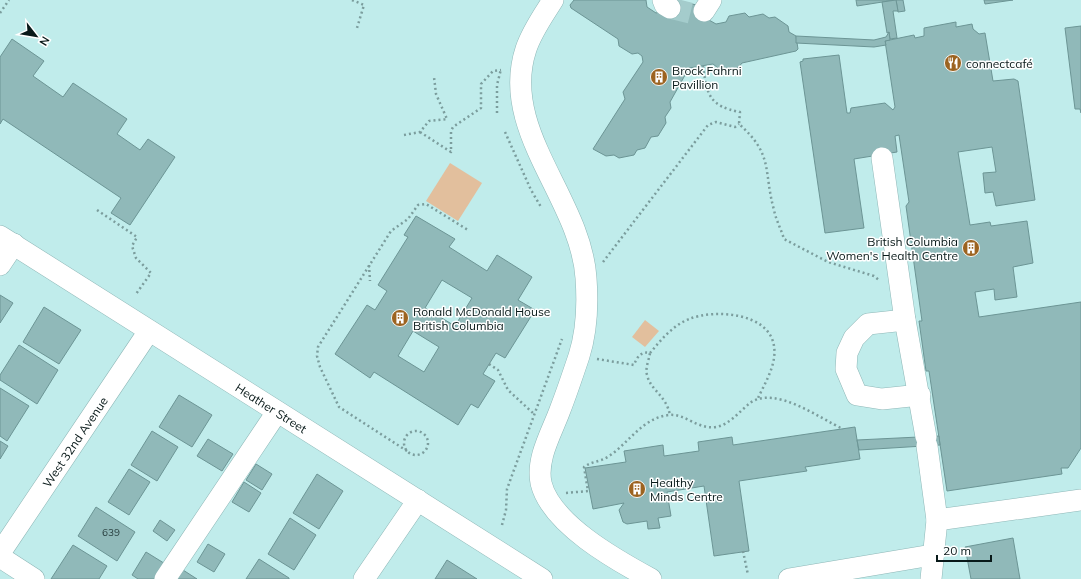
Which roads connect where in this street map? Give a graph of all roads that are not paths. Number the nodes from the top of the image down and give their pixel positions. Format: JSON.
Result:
{"nodes":[{"id":1,"x":554,"y":0,"type":"edge"},
{"id":2,"x":882,"y":158,"type":"dead end"},
{"id":3,"x":7,"y":240,"type":"edge"},
{"id":4,"x":0,"y":265,"type":"edge"},
{"id":5,"x":904,"y":320,"type":"junction"},
{"id":6,"x":149,"y":331,"type":"junction"},
{"id":7,"x":920,"y":395,"type":"junction"},
{"id":8,"x":277,"y":412,"type":"junction"},
{"id":9,"x":418,"y":500,"type":"junction"},
{"id":10,"x":1081,"y":500,"type":"edge"},
{"id":11,"x":937,"y":520,"type":"junction"},
{"id":12,"x":0,"y":553,"type":"edge"},
{"id":13,"x":932,"y":555,"type":"junction"},
{"id":14,"x":0,"y":557,"type":"edge"},
{"id":15,"x":34,"y":579,"type":"edge"},
{"id":16,"x":165,"y":579,"type":"edge"},
{"id":17,"x":364,"y":579,"type":"edge"},
{"id":18,"x":542,"y":579,"type":"edge"},
{"id":19,"x":651,"y":579,"type":"edge"},
{"id":20,"x":789,"y":579,"type":"edge"},
{"id":21,"x":931,"y":579,"type":"edge"}],
"edges":[{"from":1,"to":19,"type":"street"},
{"from":2,"to":5,"type":"street"},
{"from":3,"to":4,"type":"street"},
{"from":3,"to":6,"type":"street","name":"Heather Street"},
{"from":5,"to":7,"type":"street"},
{"from":5,"to":7,"type":"street"},
{"from":6,"to":8,"type":"street","name":"Heather Street"},
{"from":6,"to":12,"type":"street","name":"West 32nd Avenue"},
{"from":7,"to":11,"type":"street"},
{"from":8,"to":9,"type":"street","name":"Heather Street"},
{"from":8,"to":16,"type":"street"},
{"from":9,"to":17,"type":"street"},
{"from":9,"to":18,"type":"street","name":"Heather Street"},
{"from":10,"to":11,"type":"street"},
{"from":11,"to":13,"type":"street"},
{"from":13,"to":20,"type":"street"},
{"from":13,"to":21,"type":"street"},
{"from":14,"to":15,"type":"street"}]}
